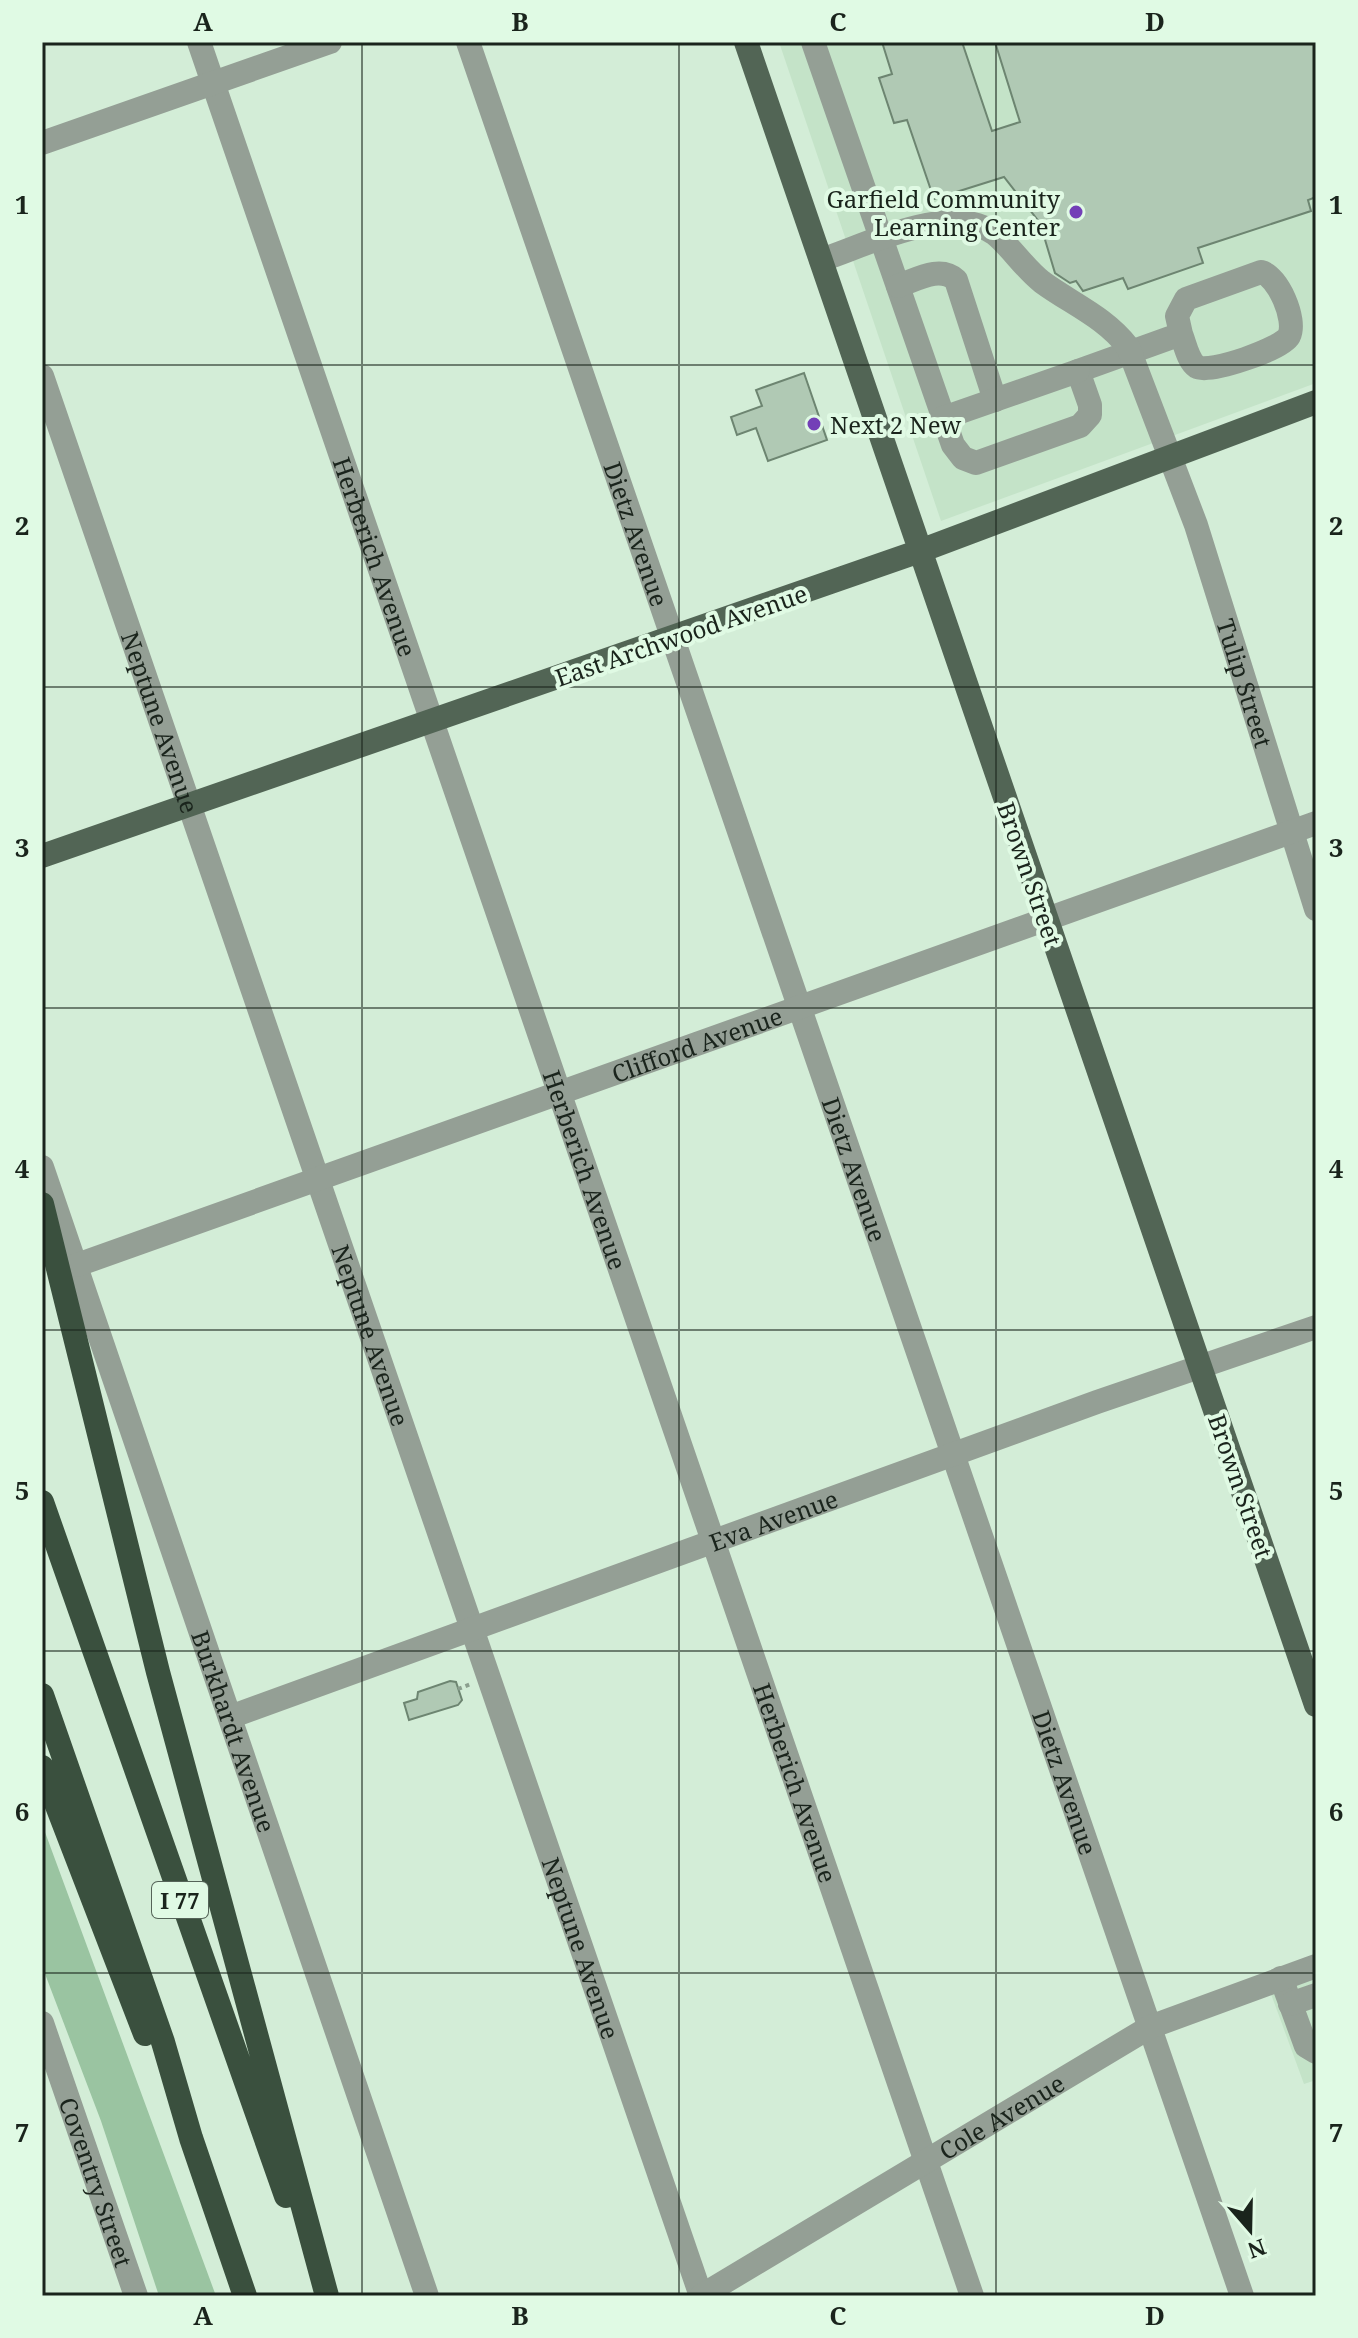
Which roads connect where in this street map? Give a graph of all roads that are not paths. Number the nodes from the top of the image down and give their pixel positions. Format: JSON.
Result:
{"nodes":[{"id":1,"x":199,"y":42,"type":"edge"},
{"id":2,"x":330,"y":42,"type":"edge"},
{"id":3,"x":468,"y":42,"type":"edge"},
{"id":4,"x":746,"y":42,"type":"edge"},
{"id":5,"x":813,"y":42,"type":"edge"},
{"id":6,"x":214,"y":83,"type":"junction"},
{"id":7,"x":42,"y":143,"type":"edge"},
{"id":8,"x":882,"y":240,"type":"junction"},
{"id":9,"x":821,"y":260,"type":"junction"},
{"id":10,"x":898,"y":286,"type":"junction"},
{"id":11,"x":1181,"y":334,"type":"junction"},
{"id":12,"x":1130,"y":352,"type":"junction"},
{"id":13,"x":1078,"y":371,"type":"junction"},
{"id":14,"x":42,"y":376,"type":"edge"},
{"id":15,"x":995,"y":400,"type":"junction"},
{"id":16,"x":1316,"y":402,"type":"edge"},
{"id":17,"x":943,"y":418,"type":"junction"},
{"id":18,"x":1171,"y":457,"type":"junction"},
{"id":19,"x":920,"y":551,"type":"junction"},
{"id":20,"x":673,"y":636,"type":"junction"},
{"id":21,"x":433,"y":720,"type":"junction"},
{"id":22,"x":191,"y":803,"type":"junction"},
{"id":23,"x":1316,"y":823,"type":"edge"},
{"id":24,"x":1292,"y":831,"type":"junction"},
{"id":25,"x":42,"y":856,"type":"edge"},
{"id":26,"x":1316,"y":909,"type":"edge"},
{"id":27,"x":1046,"y":917,"type":"junction"},
{"id":28,"x":800,"y":1005,"type":"junction"},
{"id":29,"x":559,"y":1092,"type":"junction"},
{"id":30,"x":42,"y":1167,"type":"edge"},
{"id":31,"x":318,"y":1179,"type":"junction"},
{"id":32,"x":42,"y":1204,"type":"edge"},
{"id":33,"x":77,"y":1265,"type":"junction"},
{"id":34,"x":1316,"y":1327,"type":"edge"},
{"id":35,"x":1201,"y":1366,"type":"junction"},
{"id":36,"x":953,"y":1455,"type":"junction"},
{"id":37,"x":42,"y":1502,"type":"edge"},
{"id":38,"x":712,"y":1543,"type":"junction"},
{"id":39,"x":473,"y":1630,"type":"junction"},
{"id":40,"x":42,"y":1695,"type":"edge"},
{"id":41,"x":1316,"y":1705,"type":"edge"},
{"id":42,"x":230,"y":1717,"type":"junction"},
{"id":43,"x":42,"y":1767,"type":"edge"},
{"id":44,"x":1316,"y":1966,"type":"edge"},
{"id":45,"x":1281,"y":1978,"type":"junction"},
{"id":46,"x":1316,"y":1995,"type":"edge"},
{"id":47,"x":1290,"y":2004,"type":"junction"},
{"id":48,"x":42,"y":2023,"type":"edge"},
{"id":49,"x":1150,"y":2027,"type":"junction"},
{"id":50,"x":1316,"y":2052,"type":"edge"},
{"id":51,"x":191,"y":2138,"type":"junction"},
{"id":52,"x":925,"y":2160,"type":"junction"},
{"id":53,"x":136,"y":2296,"type":"edge"},
{"id":54,"x":245,"y":2296,"type":"edge"},
{"id":55,"x":325,"y":2296,"type":"edge"},
{"id":56,"x":427,"y":2296,"type":"edge"},
{"id":57,"x":701,"y":2296,"type":"edge"},
{"id":58,"x":972,"y":2296,"type":"edge"},
{"id":59,"x":1242,"y":2296,"type":"edge"}],
"edges":[{"from":1,"to":6,"type":"street","name":"Herberich Avenue"},
{"from":2,"to":6,"type":"street"},
{"from":3,"to":20,"type":"street","name":"Dietz Avenue"},
{"from":4,"to":9,"type":"main road","name":"Brown Street"},
{"from":5,"to":8,"type":"street"},
{"from":6,"to":7,"type":"street"},
{"from":6,"to":21,"type":"street","name":"Herberich Avenue"},
{"from":8,"to":9,"type":"street","name":"Tulip Street"},
{"from":8,"to":10,"type":"street"},
{"from":8,"to":12,"type":"street","name":"Tulip Street"},
{"from":9,"to":19,"type":"main road","name":"Brown Street"},
{"from":10,"to":15,"type":"street"},
{"from":10,"to":17,"type":"street"},
{"from":11,"to":11,"type":"street"},
{"from":11,"to":12,"type":"street"},
{"from":12,"to":13,"type":"street"},
{"from":12,"to":18,"type":"street","name":"Tulip Street"},
{"from":13,"to":15,"type":"street"},
{"from":13,"to":17,"type":"street"},
{"from":14,"to":22,"type":"street","name":"Neptune Avenue"},
{"from":15,"to":17,"type":"street"},
{"from":16,"to":18,"type":"main road","name":"East Archwood Avenue"},
{"from":18,"to":19,"type":"main road","name":"East Archwood Avenue"},
{"from":18,"to":24,"type":"street","name":"Tulip Street"},
{"from":19,"to":20,"type":"main road","name":"East Archwood Avenue"},
{"from":19,"to":27,"type":"main road","name":"Brown Street"},
{"from":20,"to":21,"type":"main road","name":"East Archwood Avenue"},
{"from":20,"to":28,"type":"street","name":"Dietz Avenue"},
{"from":21,"to":22,"type":"main road","name":"East Archwood Avenue"},
{"from":21,"to":29,"type":"street","name":"Herberich Avenue"},
{"from":22,"to":25,"type":"main road","name":"East Archwood Avenue"},
{"from":22,"to":31,"type":"street","name":"Neptune Avenue"},
{"from":23,"to":24,"type":"street","name":"Clifford Avenue"},
{"from":24,"to":26,"type":"street","name":"Tulip Street"},
{"from":24,"to":27,"type":"street","name":"Clifford Avenue"},
{"from":27,"to":28,"type":"street","name":"Clifford Avenue"},
{"from":27,"to":35,"type":"main road","name":"Brown Street"},
{"from":28,"to":29,"type":"street","name":"Clifford Avenue"},
{"from":28,"to":36,"type":"street","name":"Dietz Avenue"},
{"from":29,"to":31,"type":"street","name":"Clifford Avenue"},
{"from":29,"to":38,"type":"street","name":"Herberich Avenue"},
{"from":30,"to":33,"type":"street","name":"Burkhardt Avenue"},
{"from":31,"to":33,"type":"street","name":"Clifford Avenue"},
{"from":31,"to":39,"type":"street","name":"Neptune Avenue"},
{"from":32,"to":55,"type":"highway"},
{"from":33,"to":42,"type":"street","name":"Burkhardt Avenue"},
{"from":34,"to":35,"type":"street","name":"Eva Avenue"},
{"from":35,"to":36,"type":"street","name":"Eva Avenue"},
{"from":35,"to":41,"type":"main road","name":"Brown Street"},
{"from":36,"to":38,"type":"street","name":"Eva Avenue"},
{"from":36,"to":49,"type":"street","name":"Dietz Avenue"},
{"from":37,"to":55,"type":"highway","number":"I 77"},
{"from":38,"to":39,"type":"street","name":"Eva Avenue"},
{"from":38,"to":52,"type":"street","name":"Herberich Avenue"},
{"from":39,"to":42,"type":"street","name":"Eva Avenue"},
{"from":39,"to":57,"type":"street","name":"Neptune Avenue"},
{"from":40,"to":51,"type":"highway","number":"I 77"},
{"from":42,"to":56,"type":"street","name":"Burkhardt Avenue"},
{"from":43,"to":51,"type":"highway"},
{"from":44,"to":45,"type":"street","name":"Cole Avenue"},
{"from":45,"to":47,"type":"street"},
{"from":45,"to":49,"type":"street","name":"Cole Avenue"},
{"from":46,"to":47,"type":"street"},
{"from":47,"to":50,"type":"street"},
{"from":48,"to":53,"type":"street","name":"Coventry Street"},
{"from":49,"to":52,"type":"street","name":"Cole Avenue"},
{"from":49,"to":59,"type":"street","name":"Dietz Avenue"},
{"from":51,"to":54,"type":"highway","number":"I 77"},
{"from":52,"to":57,"type":"street","name":"Cole Avenue"},
{"from":52,"to":58,"type":"street","name":"Herberich Avenue"}]}
